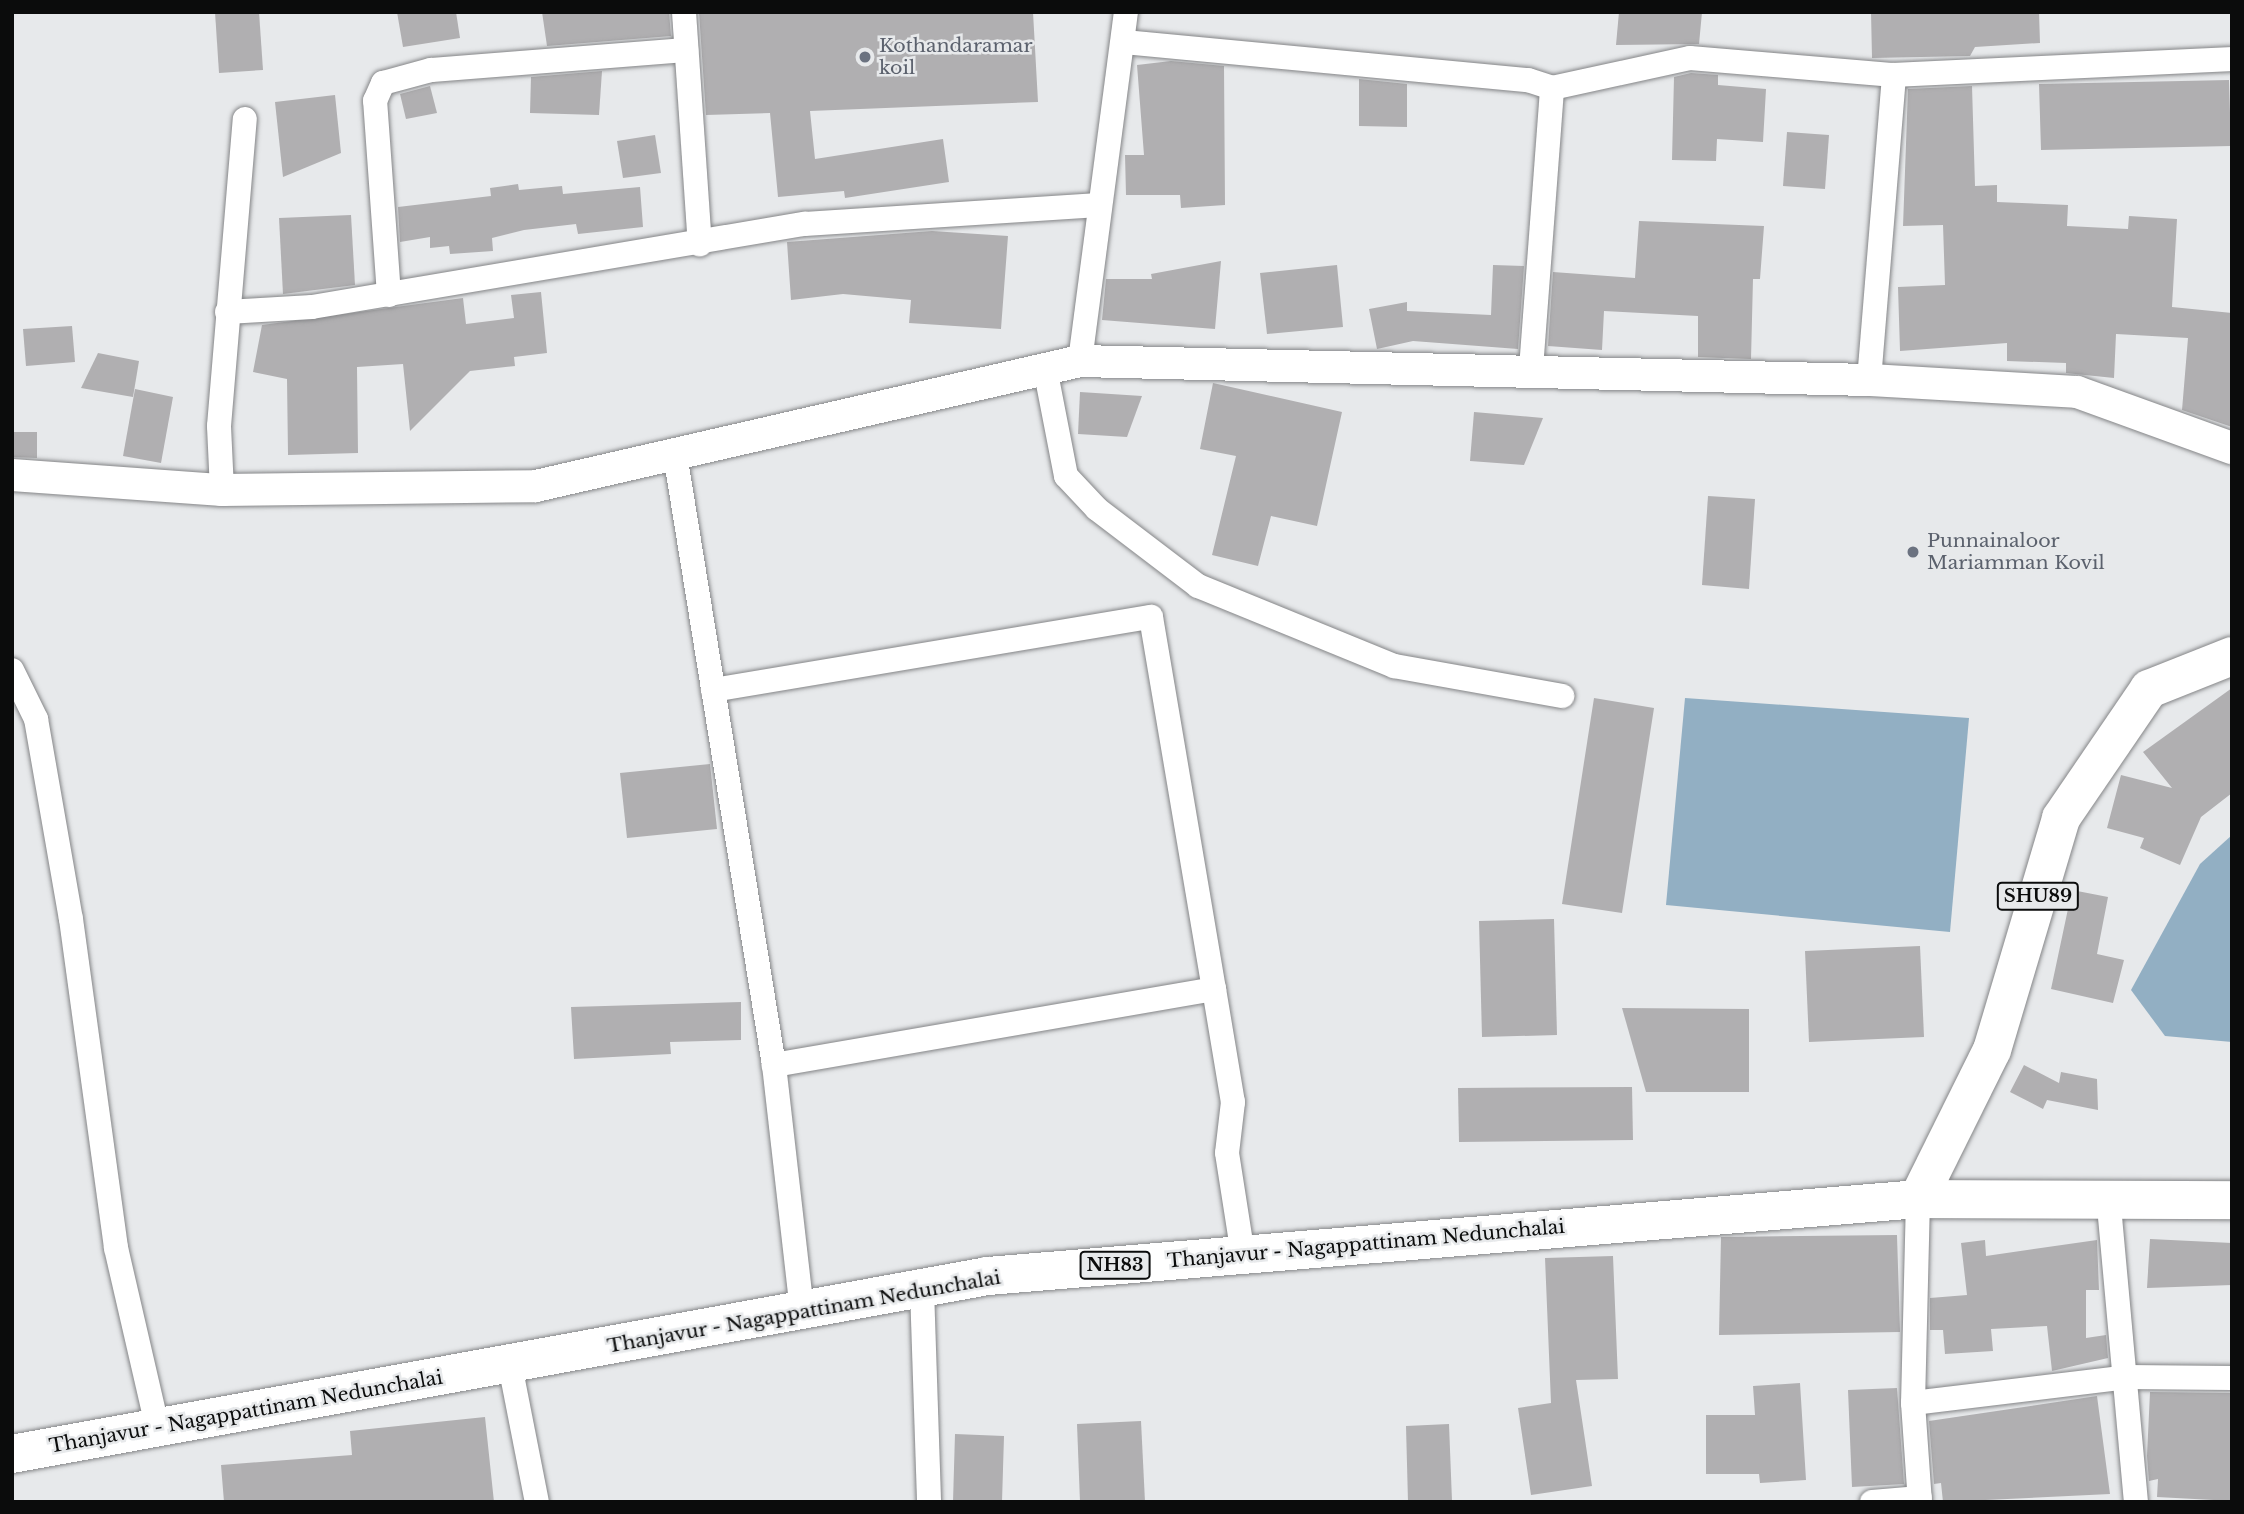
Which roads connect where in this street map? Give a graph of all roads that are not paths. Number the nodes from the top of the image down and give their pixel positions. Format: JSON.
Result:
{"nodes":[{"id":1,"x":684,"y":12,"type":"edge"},
{"id":2,"x":1126,"y":12,"type":"edge"},
{"id":3,"x":1124,"y":42,"type":"junction"},
{"id":4,"x":686,"y":50,"type":"junction"},
{"id":5,"x":2232,"y":59,"type":"edge"},
{"id":6,"x":1894,"y":75,"type":"junction"},
{"id":7,"x":1552,"y":88,"type":"junction"},
{"id":8,"x":245,"y":118,"type":"dead end"},
{"id":9,"x":1098,"y":205,"type":"junction"},
{"id":10,"x":700,"y":244,"type":"junction"},
{"id":11,"x":389,"y":295,"type":"junction"},
{"id":12,"x":227,"y":312,"type":"junction"},
{"id":13,"x":1080,"y":361,"type":"junction"},
{"id":14,"x":1045,"y":369,"type":"junction"},
{"id":15,"x":1531,"y":369,"type":"junction"},
{"id":16,"x":1869,"y":380,"type":"junction"},
{"id":17,"x":2232,"y":448,"type":"edge"},
{"id":18,"x":675,"y":454,"type":"junction"},
{"id":19,"x":12,"y":475,"type":"edge"},
{"id":20,"x":222,"y":490,"type":"junction"},
{"id":21,"x":2232,"y":656,"type":"edge"},
{"id":22,"x":12,"y":670,"type":"edge"},
{"id":23,"x":713,"y":690,"type":"junction"},
{"id":24,"x":1562,"y":696,"type":"dead end"},
{"id":25,"x":1214,"y":989,"type":"junction"},
{"id":26,"x":774,"y":1065,"type":"junction"},
{"id":27,"x":2108,"y":1195,"type":"junction"},
{"id":28,"x":1918,"y":1199,"type":"junction"},
{"id":29,"x":2232,"y":1200,"type":"edge"},
{"id":30,"x":1243,"y":1255,"type":"junction"},
{"id":31,"x":922,"y":1289,"type":"junction"},
{"id":32,"x":802,"y":1311,"type":"junction"},
{"id":33,"x":510,"y":1365,"type":"junction"},
{"id":34,"x":2127,"y":1377,"type":"junction"},
{"id":35,"x":2232,"y":1378,"type":"edge"},
{"id":36,"x":1913,"y":1403,"type":"junction"},
{"id":37,"x":157,"y":1425,"type":"junction"},
{"id":38,"x":12,"y":1454,"type":"edge"},
{"id":39,"x":1920,"y":1500,"type":"edge"},
{"id":40,"x":537,"y":1502,"type":"edge"},
{"id":41,"x":929,"y":1502,"type":"edge"},
{"id":42,"x":1872,"y":1502,"type":"edge"},
{"id":43,"x":2136,"y":1502,"type":"edge"}],
"edges":[{"from":1,"to":4,"type":"street"},
{"from":2,"to":3,"type":"street"},
{"from":3,"to":7,"type":"street"},
{"from":3,"to":9,"type":"street"},
{"from":4,"to":10,"type":"street"},
{"from":4,"to":11,"type":"street"},
{"from":5,"to":6,"type":"street"},
{"from":6,"to":7,"type":"street"},
{"from":6,"to":16,"type":"street"},
{"from":7,"to":15,"type":"street"},
{"from":8,"to":12,"type":"street"},
{"from":9,"to":10,"type":"street"},
{"from":9,"to":13,"type":"street"},
{"from":10,"to":11,"type":"street"},
{"from":11,"to":12,"type":"street"},
{"from":12,"to":20,"type":"street"},
{"from":13,"to":14,"type":"street"},
{"from":13,"to":15,"type":"street"},
{"from":14,"to":18,"type":"street"},
{"from":14,"to":24,"type":"street"},
{"from":15,"to":16,"type":"street"},
{"from":16,"to":17,"type":"street"},
{"from":18,"to":20,"type":"street"},
{"from":18,"to":23,"type":"street"},
{"from":19,"to":20,"type":"street"},
{"from":21,"to":28,"type":"main road","number":"SHU89"},
{"from":22,"to":37,"type":"street"},
{"from":23,"to":25,"type":"street"},
{"from":23,"to":26,"type":"street"},
{"from":25,"to":26,"type":"street"},
{"from":25,"to":30,"type":"street"},
{"from":26,"to":32,"type":"street"},
{"from":27,"to":28,"type":"main road","name":"Thanjavur - Nagappattinam Nedunchalai","number":"NH83"},
{"from":27,"to":29,"type":"main road","name":"Thanjavur - Nagappattinam Nedunchalai","number":"NH83"},
{"from":27,"to":34,"type":"street"},
{"from":28,"to":30,"type":"main road","name":"Thanjavur - Nagappattinam Nedunchalai","number":"NH83"},
{"from":28,"to":36,"type":"street"},
{"from":30,"to":31,"type":"main road","name":"Thanjavur - Nagappattinam Nedunchalai","number":"NH83"},
{"from":31,"to":32,"type":"main road","name":"Thanjavur - Nagappattinam Nedunchalai","number":"NH83"},
{"from":31,"to":41,"type":"street"},
{"from":32,"to":33,"type":"main road","name":"Thanjavur - Nagappattinam Nedunchalai","number":"NH83"},
{"from":33,"to":37,"type":"main road","name":"Thanjavur - Nagappattinam Nedunchalai","number":"NH83"},
{"from":33,"to":40,"type":"street"},
{"from":34,"to":35,"type":"street"},
{"from":34,"to":36,"type":"street"},
{"from":34,"to":43,"type":"street"},
{"from":36,"to":39,"type":"street"},
{"from":37,"to":38,"type":"main road","name":"Thanjavur - Nagappattinam Nedunchalai","number":"NH83"},
{"from":39,"to":42,"type":"street"}]}
